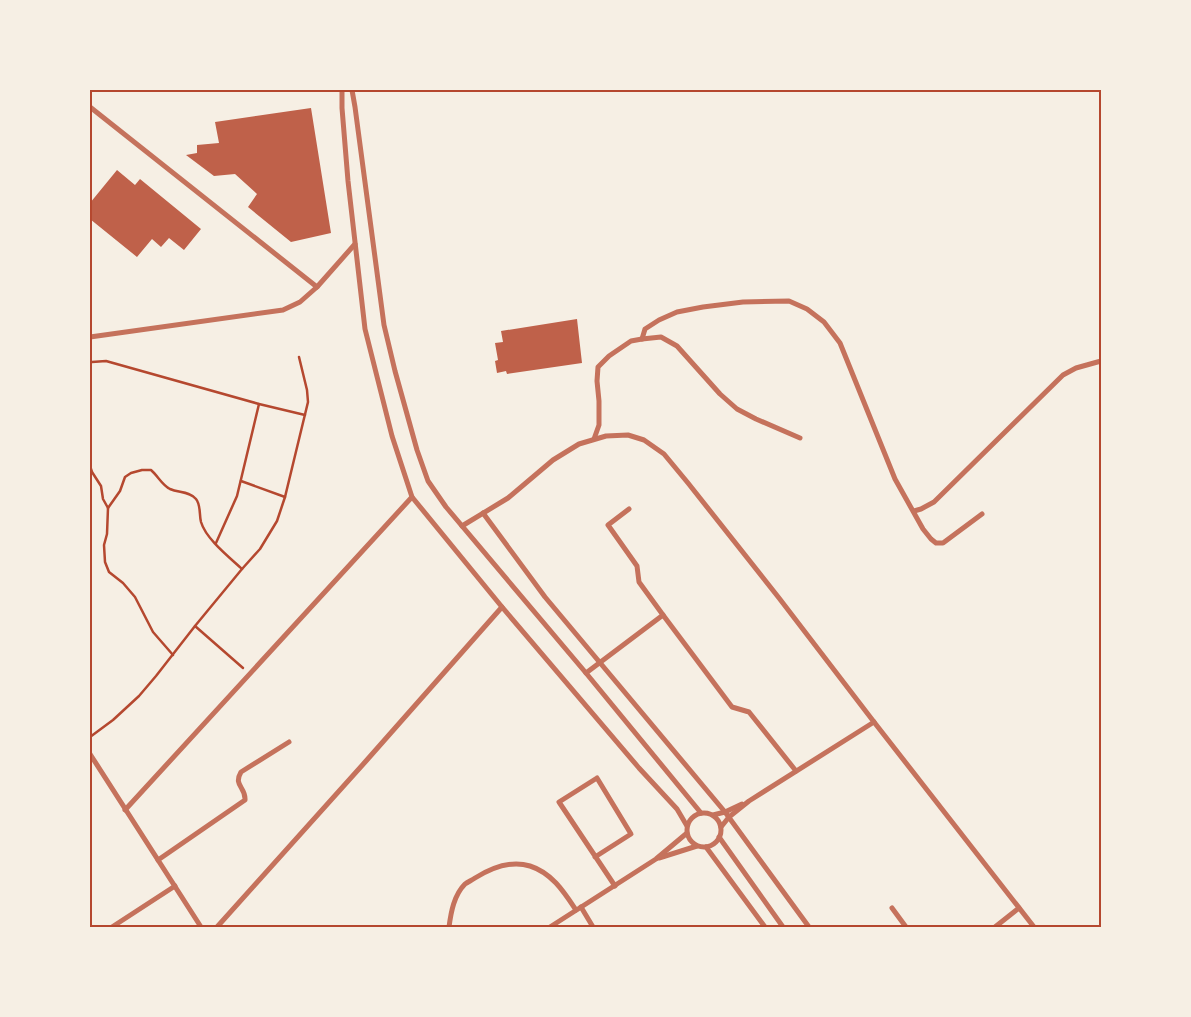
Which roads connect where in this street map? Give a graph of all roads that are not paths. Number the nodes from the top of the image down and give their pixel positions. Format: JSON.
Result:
{"nodes":[{"id":1,"x":342,"y":90,"type":"edge"},
{"id":2,"x":352,"y":90,"type":"edge"},
{"id":3,"x":90,"y":107,"type":"edge"},
{"id":4,"x":355,"y":244,"type":"junction"},
{"id":5,"x":317,"y":286,"type":"junction"},
{"id":6,"x":90,"y":338,"type":"edge"},
{"id":7,"x":642,"y":339,"type":"junction"},
{"id":8,"x":1101,"y":362,"type":"edge"},
{"id":9,"x":800,"y":438,"type":"dead end"},
{"id":10,"x":594,"y":439,"type":"junction"},
{"id":11,"x":412,"y":497,"type":"junction"},
{"id":12,"x":629,"y":510,"type":"dead end"},
{"id":13,"x":914,"y":511,"type":"junction"},
{"id":14,"x":484,"y":513,"type":"junction"},
{"id":15,"x":982,"y":514,"type":"dead end"},
{"id":16,"x":462,"y":526,"type":"junction"},
{"id":17,"x":502,"y":607,"type":"junction"},
{"id":18,"x":663,"y":615,"type":"junction"},
{"id":19,"x":600,"y":662,"type":"junction"},
{"id":20,"x":586,"y":673,"type":"junction"},
{"id":21,"x":874,"y":722,"type":"junction"},
{"id":22,"x":289,"y":742,"type":"dead end"},
{"id":23,"x":90,"y":754,"type":"edge"},
{"id":24,"x":796,"y":771,"type":"junction"},
{"id":25,"x":749,"y":801,"type":"junction"},
{"id":26,"x":126,"y":810,"type":"junction"},
{"id":27,"x":725,"y":812,"type":"junction"},
{"id":28,"x":700,"y":813,"type":"junction"},
{"id":29,"x":713,"y":815,"type":"junction"},
{"id":30,"x":729,"y":817,"type":"junction"},
{"id":31,"x":687,"y":826,"type":"junction"},
{"id":32,"x":721,"y":827,"type":"junction"},
{"id":33,"x":687,"y":833,"type":"junction"},
{"id":34,"x":719,"y":838,"type":"junction"},
{"id":35,"x":696,"y":846,"type":"junction"},
{"id":36,"x":706,"y":847,"type":"junction"},
{"id":37,"x":595,"y":857,"type":"junction"},
{"id":38,"x":656,"y":859,"type":"junction"},
{"id":39,"x":158,"y":860,"type":"junction"},
{"id":40,"x":174,"y":886,"type":"junction"},
{"id":41,"x":615,"y":886,"type":"junction"},
{"id":42,"x":892,"y":908,"type":"dead end"},
{"id":43,"x":1019,"y":908,"type":"junction"},
{"id":44,"x":578,"y":909,"type":"junction"},
{"id":45,"x":112,"y":927,"type":"edge"},
{"id":46,"x":201,"y":927,"type":"edge"},
{"id":47,"x":217,"y":927,"type":"edge"},
{"id":48,"x":449,"y":927,"type":"edge"},
{"id":49,"x":550,"y":927,"type":"edge"},
{"id":50,"x":594,"y":927,"type":"edge"},
{"id":51,"x":765,"y":927,"type":"edge"},
{"id":52,"x":783,"y":927,"type":"edge"},
{"id":53,"x":809,"y":927,"type":"edge"},
{"id":54,"x":906,"y":927,"type":"edge"},
{"id":55,"x":995,"y":927,"type":"edge"},
{"id":56,"x":1034,"y":927,"type":"edge"}],
"edges":[{"from":1,"to":4,"type":"street"},
{"from":2,"to":16,"type":"street"},
{"from":3,"to":5,"type":"street"},
{"from":4,"to":5,"type":"street"},
{"from":4,"to":11,"type":"street"},
{"from":5,"to":6,"type":"street"},
{"from":7,"to":9,"type":"street"},
{"from":7,"to":10,"type":"street"},
{"from":7,"to":13,"type":"street"},
{"from":8,"to":13,"type":"street"},
{"from":10,"to":14,"type":"street"},
{"from":10,"to":21,"type":"street"},
{"from":11,"to":17,"type":"street"},
{"from":11,"to":26,"type":"street"},
{"from":12,"to":18,"type":"street"},
{"from":13,"to":15,"type":"street"},
{"from":14,"to":16,"type":"street"},
{"from":14,"to":19,"type":"street"},
{"from":16,"to":20,"type":"street"},
{"from":17,"to":31,"type":"street"},
{"from":17,"to":47,"type":"street"},
{"from":18,"to":19,"type":"street"},
{"from":18,"to":24,"type":"street"},
{"from":19,"to":20,"type":"street"},
{"from":19,"to":27,"type":"street"},
{"from":20,"to":28,"type":"street"},
{"from":21,"to":24,"type":"street"},
{"from":21,"to":43,"type":"street"},
{"from":22,"to":39,"type":"street"},
{"from":23,"to":26,"type":"street"},
{"from":24,"to":25,"type":"street"},
{"from":25,"to":27,"type":"street"},
{"from":25,"to":30,"type":"street"},
{"from":26,"to":39,"type":"street"},
{"from":27,"to":29,"type":"street"},
{"from":27,"to":30,"type":"street"},
{"from":28,"to":29,"type":"street"},
{"from":28,"to":31,"type":"street"},
{"from":29,"to":32,"type":"street"},
{"from":30,"to":32,"type":"street"},
{"from":30,"to":53,"type":"street"},
{"from":31,"to":33,"type":"street"},
{"from":32,"to":34,"type":"street"},
{"from":33,"to":35,"type":"street"},
{"from":33,"to":38,"type":"street"},
{"from":34,"to":36,"type":"street"},
{"from":34,"to":52,"type":"street"},
{"from":35,"to":36,"type":"street"},
{"from":35,"to":38,"type":"street"},
{"from":36,"to":51,"type":"street"},
{"from":37,"to":37,"type":"street"},
{"from":37,"to":41,"type":"street"},
{"from":38,"to":41,"type":"street"},
{"from":39,"to":40,"type":"street"},
{"from":40,"to":45,"type":"street"},
{"from":40,"to":46,"type":"street"},
{"from":41,"to":44,"type":"street"},
{"from":42,"to":54,"type":"street"},
{"from":43,"to":55,"type":"street"},
{"from":43,"to":56,"type":"street"},
{"from":44,"to":48,"type":"street"},
{"from":44,"to":49,"type":"street"},
{"from":44,"to":50,"type":"street"}]}
